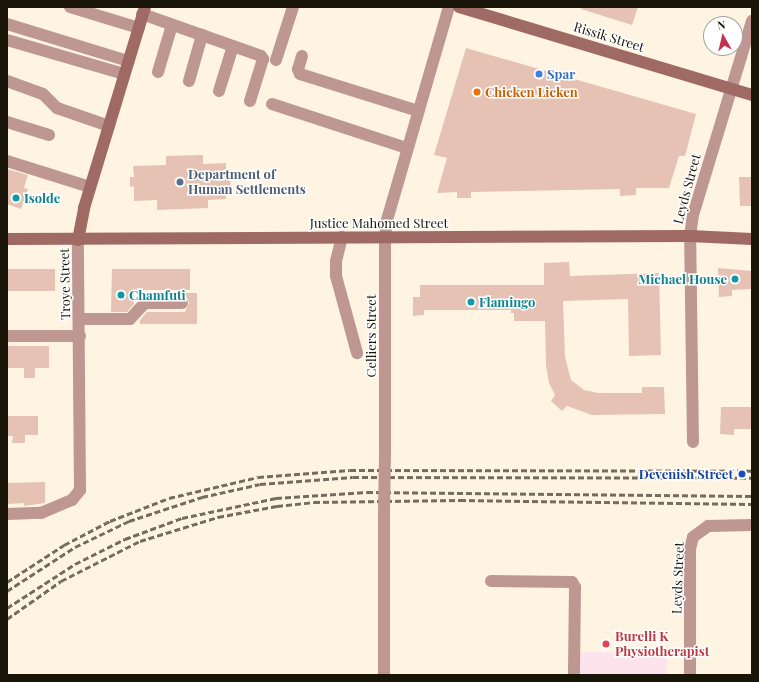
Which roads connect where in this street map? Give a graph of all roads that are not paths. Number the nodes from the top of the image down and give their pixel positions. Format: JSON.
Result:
{"nodes":[{"id":1,"x":70,"y":7,"type":"edge"},
{"id":2,"x":293,"y":7,"type":"edge"},
{"id":3,"x":449,"y":7,"type":"edge"},
{"id":4,"x":459,"y":7,"type":"edge"},
{"id":5,"x":144,"y":11,"type":"edge"},
{"id":6,"x":752,"y":21,"type":"edge"},
{"id":7,"x":7,"y":24,"type":"edge"},
{"id":8,"x":172,"y":25,"type":"junction"},
{"id":9,"x":138,"y":28,"type":"junction"},
{"id":10,"x":202,"y":35,"type":"junction"},
{"id":11,"x":7,"y":40,"type":"edge"},
{"id":12,"x":233,"y":46,"type":"junction"},
{"id":13,"x":302,"y":56,"type":"dead end"},
{"id":14,"x":276,"y":60,"type":"dead end"},
{"id":15,"x":128,"y":61,"type":"junction"},
{"id":16,"x":158,"y":72,"type":"dead end"},
{"id":17,"x":124,"y":74,"type":"junction"},
{"id":18,"x":7,"y":81,"type":"edge"},
{"id":19,"x":189,"y":81,"type":"dead end"},
{"id":20,"x":732,"y":88,"type":"junction"},
{"id":21,"x":219,"y":91,"type":"dead end"},
{"id":22,"x":752,"y":95,"type":"edge"},
{"id":23,"x":250,"y":101,"type":"dead end"},
{"id":24,"x":272,"y":104,"type":"dead end"},
{"id":25,"x":418,"y":111,"type":"junction"},
{"id":26,"x":7,"y":122,"type":"edge"},
{"id":27,"x":109,"y":126,"type":"junction"},
{"id":28,"x":48,"y":135,"type":"dead end"},
{"id":29,"x":407,"y":148,"type":"junction"},
{"id":30,"x":7,"y":161,"type":"edge"},
{"id":31,"x":90,"y":187,"type":"junction"},
{"id":32,"x":690,"y":236,"type":"junction"},
{"id":33,"x":342,"y":237,"type":"junction"},
{"id":34,"x":385,"y":237,"type":"junction"},
{"id":35,"x":752,"y":238,"type":"edge"},
{"id":36,"x":7,"y":239,"type":"edge"},
{"id":37,"x":78,"y":240,"type":"junction"},
{"id":38,"x":182,"y":303,"type":"dead end"},
{"id":39,"x":79,"y":319,"type":"junction"},
{"id":40,"x":7,"y":336,"type":"edge"},
{"id":41,"x":80,"y":336,"type":"junction"},
{"id":42,"x":358,"y":353,"type":"dead end"},
{"id":43,"x":693,"y":442,"type":"dead end"},
{"id":44,"x":7,"y":514,"type":"edge"},
{"id":45,"x":752,"y":525,"type":"edge"},
{"id":46,"x":491,"y":581,"type":"dead end"},
{"id":47,"x":384,"y":675,"type":"edge"},
{"id":48,"x":574,"y":675,"type":"edge"},
{"id":49,"x":690,"y":675,"type":"edge"}],
"edges":[{"from":1,"to":9,"type":"street"},
{"from":2,"to":14,"type":"street"},
{"from":3,"to":25,"type":"street","name":"Celliers Street"},
{"from":4,"to":20,"type":"main road","name":"Rissik Street"},
{"from":5,"to":8,"type":"street"},
{"from":5,"to":9,"type":"main road","name":"Troye Street"},
{"from":6,"to":20,"type":"street","name":"Leyds Street"},
{"from":7,"to":15,"type":"street"},
{"from":8,"to":10,"type":"street"},
{"from":8,"to":16,"type":"street"},
{"from":9,"to":15,"type":"main road","name":"Troye Street"},
{"from":10,"to":12,"type":"street"},
{"from":10,"to":19,"type":"street"},
{"from":11,"to":17,"type":"street"},
{"from":12,"to":21,"type":"street"},
{"from":12,"to":23,"type":"street"},
{"from":13,"to":25,"type":"street"},
{"from":15,"to":17,"type":"main road","name":"Troye Street"},
{"from":17,"to":27,"type":"main road","name":"Troye Street"},
{"from":18,"to":27,"type":"street"},
{"from":20,"to":22,"type":"main road","name":"Rissik Street"},
{"from":20,"to":32,"type":"street","name":"Leyds Street"},
{"from":24,"to":29,"type":"street"},
{"from":25,"to":29,"type":"street","name":"Celliers Street"},
{"from":26,"to":28,"type":"street"},
{"from":27,"to":31,"type":"main road","name":"Troye Street"},
{"from":29,"to":34,"type":"street","name":"Celliers Street"},
{"from":30,"to":31,"type":"street"},
{"from":31,"to":37,"type":"main road","name":"Troye Street"},
{"from":32,"to":34,"type":"main road","name":"Justice Mahomed Street"},
{"from":32,"to":35,"type":"main road","name":"Justice Mahomed Street"},
{"from":32,"to":43,"type":"street","name":"Leyds Street"},
{"from":33,"to":34,"type":"main road","name":"Justice Mahomed Street"},
{"from":33,"to":37,"type":"main road","name":"Justice Mahomed Street"},
{"from":33,"to":42,"type":"street"},
{"from":34,"to":47,"type":"street","name":"Celliers Street","bridge":true},
{"from":36,"to":37,"type":"main road","name":"Justice Mahomed Street"},
{"from":37,"to":39,"type":"street","name":"Troye Street"},
{"from":38,"to":39,"type":"street"},
{"from":39,"to":41,"type":"street","name":"Troye Street"},
{"from":40,"to":41,"type":"street"},
{"from":41,"to":44,"type":"street","name":"Troye Street"},
{"from":45,"to":49,"type":"street","name":"Leyds Street"},
{"from":46,"to":48,"type":"street"}]}
